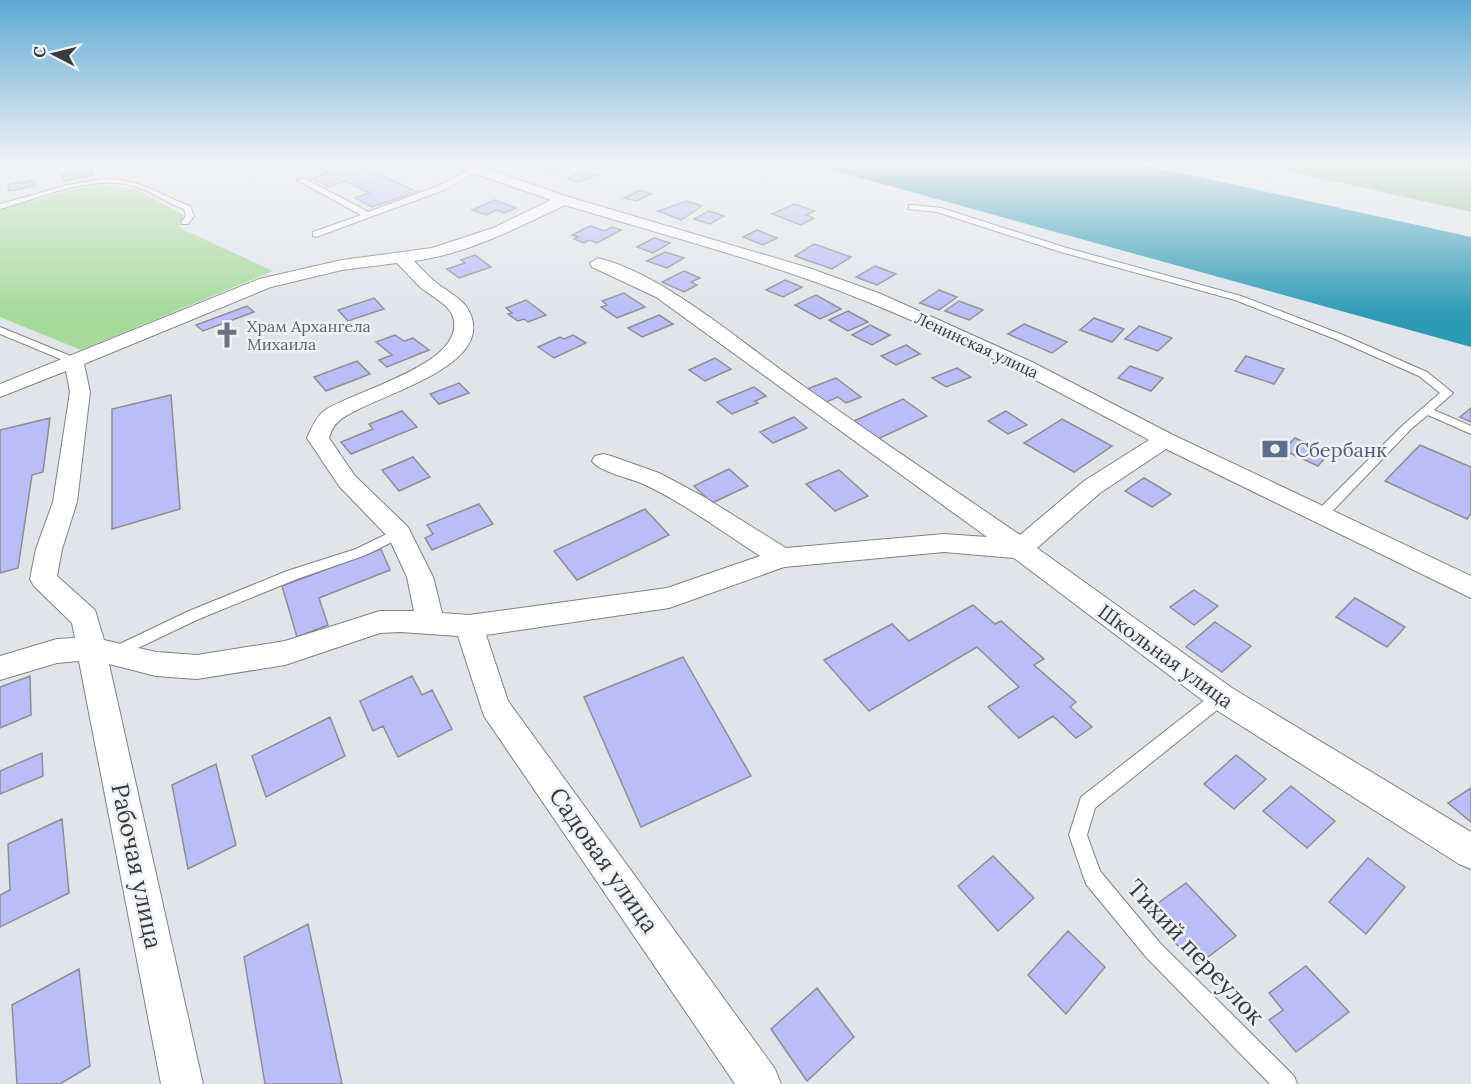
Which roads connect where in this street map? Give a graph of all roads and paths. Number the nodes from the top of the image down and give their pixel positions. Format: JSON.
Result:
{"nodes":[{"id":1,"x":189,"y":214,"type":"edge"},
{"id":2,"x":364,"y":214,"type":"edge"},
{"id":3,"x":371,"y":214,"type":"edge"},
{"id":4,"x":536,"y":214,"type":"edge"},
{"id":5,"x":609,"y":214,"type":"edge"},
{"id":6,"x":949,"y":214,"type":"edge"},
{"id":7,"x":367,"y":215,"type":"junction"},
{"id":8,"x":185,"y":222,"type":"dead end"},
{"id":9,"x":316,"y":234,"type":"dead end"},
{"id":10,"x":402,"y":258,"type":"junction"},
{"id":11,"x":598,"y":263,"type":"dead end"},
{"id":12,"x":0,"y":330,"type":"edge"},
{"id":13,"x":74,"y":362,"type":"junction"},
{"id":14,"x":0,"y":391,"type":"edge"},
{"id":15,"x":1427,"y":411,"type":"junction"},
{"id":16,"x":1471,"y":430,"type":"edge"},
{"id":17,"x":1165,"y":440,"type":"junction"},
{"id":18,"x":603,"y":461,"type":"dead end"},
{"id":19,"x":1321,"y":515,"type":"junction"},
{"id":20,"x":399,"y":533,"type":"junction"},
{"id":21,"x":1020,"y":549,"type":"junction"},
{"id":22,"x":782,"y":558,"type":"junction"},
{"id":23,"x":1471,"y":588,"type":"edge"},
{"id":24,"x":430,"y":623,"type":"junction"},
{"id":25,"x":469,"y":626,"type":"junction"},
{"id":26,"x":102,"y":650,"type":"junction"},
{"id":27,"x":0,"y":668,"type":"edge"},
{"id":28,"x":1221,"y":697,"type":"junction"},
{"id":29,"x":1471,"y":852,"type":"edge"},
{"id":30,"x":182,"y":1084,"type":"edge"},
{"id":31,"x":760,"y":1084,"type":"edge"},
{"id":32,"x":1286,"y":1084,"type":"edge"}],
"edges":[{"from":1,"to":8,"type":"lane"},
{"from":2,"to":7,"type":"lane"},
{"from":3,"to":7,"type":"lane"},
{"from":4,"to":10,"type":"street"},
{"from":5,"to":17,"type":"street","name":"Ленинская улица"},
{"from":6,"to":15,"type":"lane"},
{"from":7,"to":9,"type":"lane"},
{"from":10,"to":13,"type":"street"},
{"from":10,"to":20,"type":"street"},
{"from":11,"to":21,"type":"street","name":"Школьная улица"},
{"from":12,"to":13,"type":"lane"},
{"from":13,"to":14,"type":"street"},
{"from":13,"to":26,"type":"street","name":"Рабочая улица"},
{"from":15,"to":16,"type":"lane"},
{"from":15,"to":19,"type":"lane"},
{"from":17,"to":19,"type":"street","name":"Ленинская улица"},
{"from":17,"to":21,"type":"street"},
{"from":18,"to":22,"type":"street"},
{"from":19,"to":23,"type":"street","name":"Ленинская улица"},
{"from":20,"to":24,"type":"street"},
{"from":20,"to":26,"type":"lane"},
{"from":21,"to":22,"type":"street"},
{"from":21,"to":28,"type":"street","name":"Школьная улица"},
{"from":22,"to":25,"type":"street"},
{"from":24,"to":25,"type":"street"},
{"from":24,"to":26,"type":"street"},
{"from":25,"to":31,"type":"street","name":"Садовая улица"},
{"from":26,"to":27,"type":"street"},
{"from":26,"to":30,"type":"street","name":"Рабочая улица"},
{"from":28,"to":29,"type":"street","name":"Школьная улица"},
{"from":28,"to":32,"type":"lane","name":"Тихий переулок"}]}
